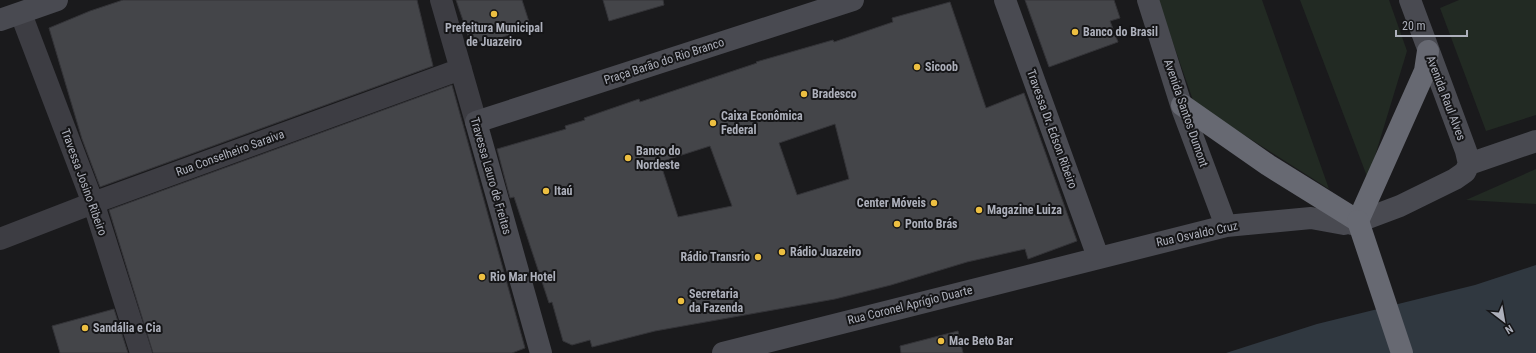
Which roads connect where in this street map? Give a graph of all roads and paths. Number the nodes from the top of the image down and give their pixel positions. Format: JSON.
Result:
{"nodes":[{"id":1,"x":57,"y":0,"type":"edge"},
{"id":2,"x":441,"y":0,"type":"edge"},
{"id":3,"x":853,"y":0,"type":"edge"},
{"id":4,"x":1005,"y":0,"type":"edge"},
{"id":5,"x":1148,"y":0,"type":"edge"},
{"id":6,"x":1410,"y":0,"type":"edge"},
{"id":7,"x":21,"y":14,"type":"junction"},
{"id":8,"x":0,"y":20,"type":"edge"},
{"id":9,"x":1426,"y":61,"type":"junction"},
{"id":10,"x":461,"y":69,"type":"junction"},
{"id":11,"x":1182,"y":105,"type":"junction"},
{"id":12,"x":476,"y":122,"type":"junction"},
{"id":13,"x":1536,"y":141,"type":"edge"},
{"id":14,"x":1467,"y":158,"type":"junction"},
{"id":15,"x":93,"y":203,"type":"junction"},
{"id":16,"x":1351,"y":223,"type":"junction"},
{"id":17,"x":1226,"y":226,"type":"junction"},
{"id":18,"x":0,"y":240,"type":"edge"},
{"id":19,"x":1098,"y":257,"type":"junction"},
{"id":20,"x":141,"y":353,"type":"edge"},
{"id":21,"x":541,"y":353,"type":"edge"},
{"id":22,"x":722,"y":353,"type":"edge"},
{"id":23,"x":1402,"y":353,"type":"edge"}],
"edges":[{"from":1,"to":7,"type":"main road"},
{"from":2,"to":10,"type":"street","name":"Travessa Lauro de Freitas"},
{"from":3,"to":12,"type":"main road","name":"Praça Barão do Rio Branco"},
{"from":4,"to":19,"type":"main road","name":"Travessa Dr. Edson Ribeiro"},
{"from":5,"to":11,"type":"main road","name":"Avenida Santos Dumont"},
{"from":6,"to":9,"type":"main road","name":"Avenida Raul Alves"},
{"from":7,"to":8,"type":"main road"},
{"from":7,"to":15,"type":"street","name":"Travessa Josino Ribeiro"},
{"from":9,"to":14,"type":"main road","name":"Avenida Raul Alves"},
{"from":9,"to":16,"type":"highway"},
{"from":10,"to":12,"type":"street","name":"Travessa Lauro de Freitas"},
{"from":10,"to":15,"type":"street","name":"Rua Conselheiro Saraiva"},
{"from":11,"to":16,"type":"highway"},
{"from":11,"to":17,"type":"main road","name":"Avenida Santos Dumont"},
{"from":12,"to":21,"type":"main road","name":"Travessa Lauro de Freitas"},
{"from":13,"to":14,"type":"main road"},
{"from":14,"to":16,"type":"main road"},
{"from":15,"to":18,"type":"street","name":"Rua Conselheiro Saraiva"},
{"from":15,"to":20,"type":"street","name":"Travessa Josino Ribeiro"},
{"from":16,"to":17,"type":"main road","name":"Rua Osvaldo Cruz"},
{"from":16,"to":23,"type":"highway","bridge":true},
{"from":17,"to":19,"type":"main road","name":"Rua Osvaldo Cruz"},
{"from":19,"to":22,"type":"main road","name":"Rua Coronel Aprígio Duarte"}]}
